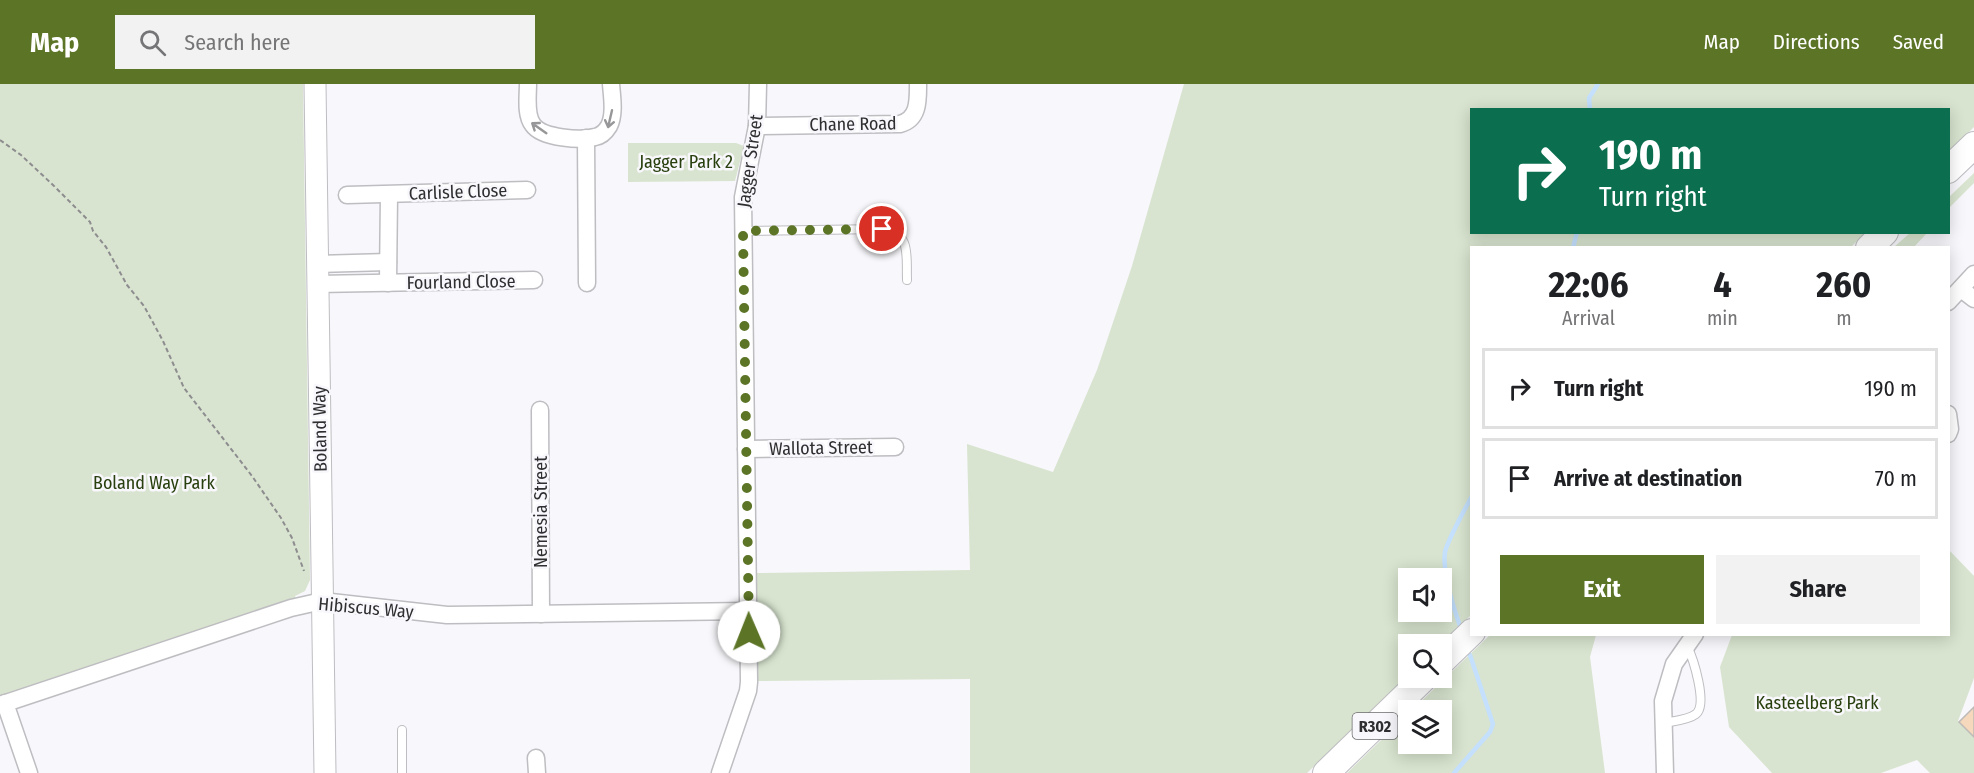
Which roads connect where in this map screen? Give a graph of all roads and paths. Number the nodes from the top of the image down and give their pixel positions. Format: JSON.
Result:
{"nodes":[{"id":1,"x":315,"y":84,"type":"edge"},
{"id":2,"x":528,"y":84,"type":"edge"},
{"id":3,"x":611,"y":84,"type":"edge"},
{"id":4,"x":758,"y":84,"type":"edge"},
{"id":5,"x":918,"y":84,"type":"edge"},
{"id":6,"x":758,"y":126,"type":"junction"},
{"id":7,"x":586,"y":138,"type":"junction"},
{"id":8,"x":0,"y":140,"type":"edge"},
{"id":9,"x":1974,"y":145,"type":"edge"},
{"id":10,"x":1950,"y":168,"type":"edge"},
{"id":11,"x":527,"y":190,"type":"dead end"},
{"id":12,"x":347,"y":195,"type":"dead end"},
{"id":13,"x":389,"y":195,"type":"junction"},
{"id":14,"x":743,"y":231,"type":"junction"},
{"id":15,"x":1883,"y":234,"type":"edge"},
{"id":16,"x":1871,"y":246,"type":"edge"},
{"id":17,"x":388,"y":262,"type":"junction"},
{"id":18,"x":317,"y":274,"type":"junction"},
{"id":19,"x":1974,"y":274,"type":"edge"},
{"id":20,"x":534,"y":280,"type":"dead end"},
{"id":21,"x":907,"y":280,"type":"dead end"},
{"id":22,"x":388,"y":283,"type":"junction"},
{"id":23,"x":587,"y":284,"type":"dead end"},
{"id":24,"x":1967,"y":294,"type":"edge"},
{"id":25,"x":1950,"y":301,"type":"edge"},
{"id":26,"x":540,"y":410,"type":"dead end"},
{"id":27,"x":895,"y":447,"type":"dead end"},
{"id":28,"x":746,"y":449,"type":"junction"},
{"id":29,"x":304,"y":574,"type":"dead end"},
{"id":30,"x":322,"y":601,"type":"junction"},
{"id":31,"x":748,"y":611,"type":"junction"},
{"id":32,"x":541,"y":614,"type":"junction"},
{"id":33,"x":1691,"y":640,"type":"edge"},
{"id":34,"x":1414,"y":688,"type":"edge"},
{"id":35,"x":3,"y":704,"type":"edge"},
{"id":36,"x":1664,"y":723,"type":"junction"},
{"id":37,"x":402,"y":730,"type":"dead end"},
{"id":38,"x":29,"y":773,"type":"edge"},
{"id":39,"x":325,"y":773,"type":"edge"},
{"id":40,"x":402,"y":773,"type":"edge"},
{"id":41,"x":720,"y":773,"type":"edge"},
{"id":42,"x":1326,"y":773,"type":"edge"},
{"id":43,"x":1665,"y":773,"type":"edge"}],
"edges":[{"from":1,"to":18,"type":"street","name":"Boland Way"},
{"from":7,"to":2,"type":"street","one_way":true},
{"from":3,"to":7,"type":"street","one_way":true},
{"from":4,"to":6,"type":"street","name":"Jagger Street"},
{"from":5,"to":6,"type":"street","name":"Chane Road"},
{"from":6,"to":14,"type":"street","name":"Jagger Street"},
{"from":7,"to":23,"type":"street"},
{"from":8,"to":29,"type":"path"},
{"from":9,"to":10,"type":"main road"},
{"from":11,"to":13,"type":"street","name":"Carlisle Close"},
{"from":12,"to":13,"type":"street","name":"Carlisle Close"},
{"from":13,"to":17,"type":"street","name":"Carlisle Close"},
{"from":14,"to":21,"type":"lane"},
{"from":14,"to":28,"type":"street","name":"Jagger Street"},
{"from":15,"to":16,"type":"main road"},
{"from":17,"to":18,"type":"street"},
{"from":17,"to":22,"type":"street","name":"Carlisle Close"},
{"from":18,"to":22,"type":"street","name":"Fourland Close"},
{"from":18,"to":30,"type":"street","name":"Boland Way"},
{"from":19,"to":24,"type":"street"},
{"from":20,"to":22,"type":"street","name":"Fourland Close"},
{"from":24,"to":25,"type":"street"},
{"from":26,"to":32,"type":"street","name":"Nemesia Street"},
{"from":27,"to":28,"type":"street","name":"Wallota Street"},
{"from":28,"to":31,"type":"street","name":"Jagger Street"},
{"from":30,"to":32,"type":"street","name":"Hibiscus Way"},
{"from":30,"to":35,"type":"street","name":"Hibiscus Way"},
{"from":30,"to":39,"type":"street","name":"Boland Way"},
{"from":31,"to":32,"type":"street","name":"Hibiscus Way"},
{"from":31,"to":41,"type":"street","name":"Jagger Street"},
{"from":33,"to":36,"type":"street"},
{"from":33,"to":36,"type":"lane"},
{"from":34,"to":42,"type":"main road","number":"R302"},
{"from":35,"to":38,"type":"street"},
{"from":36,"to":43,"type":"street"},
{"from":37,"to":40,"type":"lane"}]}
